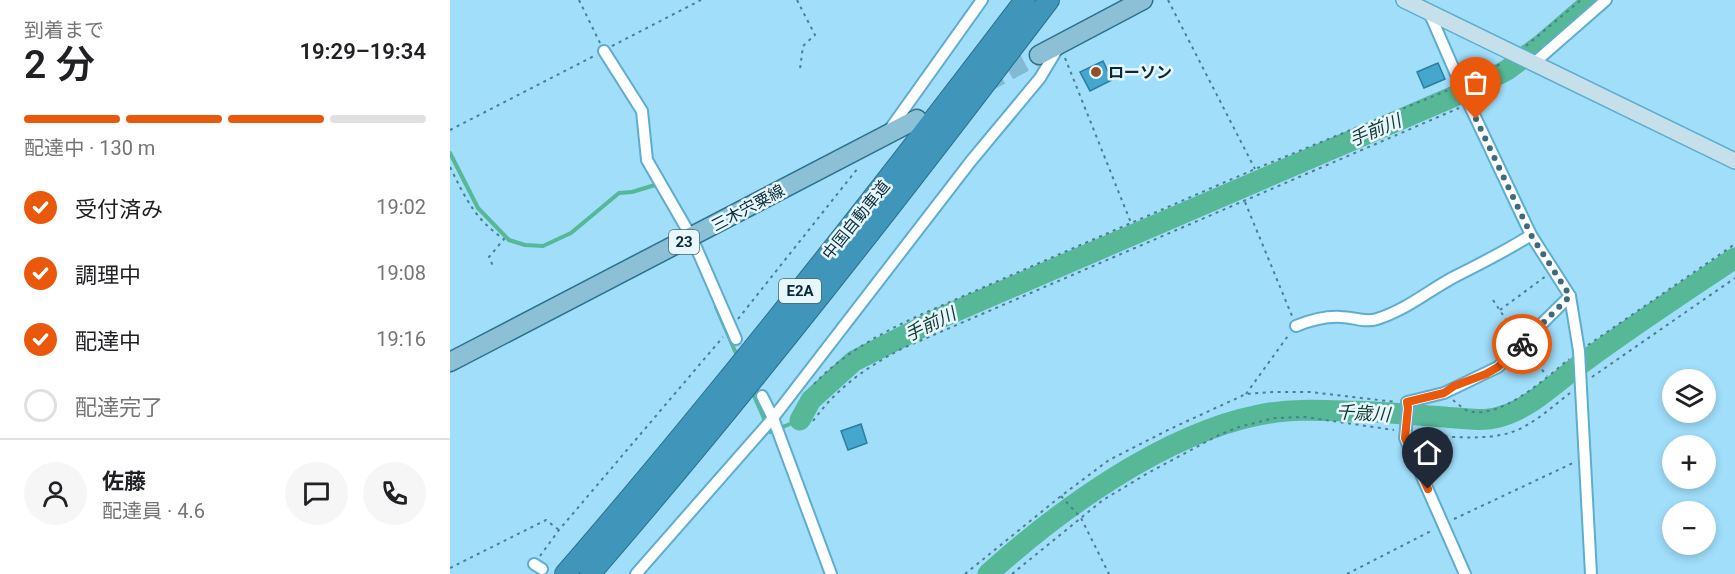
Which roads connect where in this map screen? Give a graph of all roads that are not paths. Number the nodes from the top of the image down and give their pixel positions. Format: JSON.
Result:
{"nodes":[{"id":1,"x":982,"y":0,"type":"edge"},
{"id":2,"x":1025,"y":0,"type":"edge"},
{"id":3,"x":1049,"y":0,"type":"edge"},
{"id":4,"x":1143,"y":0,"type":"edge"},
{"id":5,"x":1404,"y":0,"type":"edge"},
{"id":6,"x":1606,"y":0,"type":"edge"},
{"id":7,"x":1429,"y":12,"type":"junction"},
{"id":8,"x":1060,"y":44,"type":"junction"},
{"id":9,"x":604,"y":51,"type":"road end"},
{"id":10,"x":1039,"y":55,"type":"tunnel mouth"},
{"id":11,"x":1524,"y":58,"type":"junction"},
{"id":12,"x":917,"y":119,"type":"dead end"},
{"id":13,"x":884,"y":137,"type":"junction"},
{"id":14,"x":1735,"y":161,"type":"edge"},
{"id":15,"x":1531,"y":235,"type":"junction"},
{"id":16,"x":692,"y":238,"type":"junction"},
{"id":17,"x":1570,"y":296,"type":"junction"},
{"id":18,"x":1296,"y":326,"type":"road end"},
{"id":19,"x":736,"y":339,"type":"dead end"},
{"id":20,"x":450,"y":362,"type":"edge"},
{"id":21,"x":762,"y":396,"type":"dead end"},
{"id":22,"x":773,"y":418,"type":"junction"},
{"id":23,"x":565,"y":574,"type":"edge"},
{"id":24,"x":590,"y":574,"type":"edge"},
{"id":25,"x":636,"y":574,"type":"edge"},
{"id":26,"x":831,"y":574,"type":"edge"},
{"id":27,"x":1465,"y":574,"type":"edge"},
{"id":28,"x":1591,"y":574,"type":"edge"}],
"edges":[{"from":1,"to":13,"type":"street"},
{"from":2,"to":23,"type":"highway","name":"中国自動車道","number":"E2A"},
{"from":3,"to":24,"type":"highway","name":"中国自動車道","number":"E2A"},
{"from":4,"to":8,"type":"main road"},
{"from":5,"to":7,"type":"street"},
{"from":6,"to":11,"type":"street"},
{"from":7,"to":11,"type":"street"},
{"from":7,"to":15,"type":"street"},
{"from":8,"to":10,"type":"main road"},
{"from":8,"to":22,"type":"street"},
{"from":9,"to":16,"type":"street"},
{"from":11,"to":14,"type":"street"},
{"from":12,"to":13,"type":"main road","name":"三木宍粟線","number":"23"},
{"from":13,"to":16,"type":"main road","name":"三木宍粟線","number":"23"},
{"from":15,"to":17,"type":"street"},
{"from":15,"to":18,"type":"street"},
{"from":16,"to":19,"type":"street"},
{"from":16,"to":20,"type":"main road","name":"三木宍粟線","number":"23"},
{"from":17,"to":27,"type":"street"},
{"from":17,"to":28,"type":"street"},
{"from":21,"to":22,"type":"street"},
{"from":22,"to":25,"type":"street"},
{"from":22,"to":26,"type":"street"}]}
